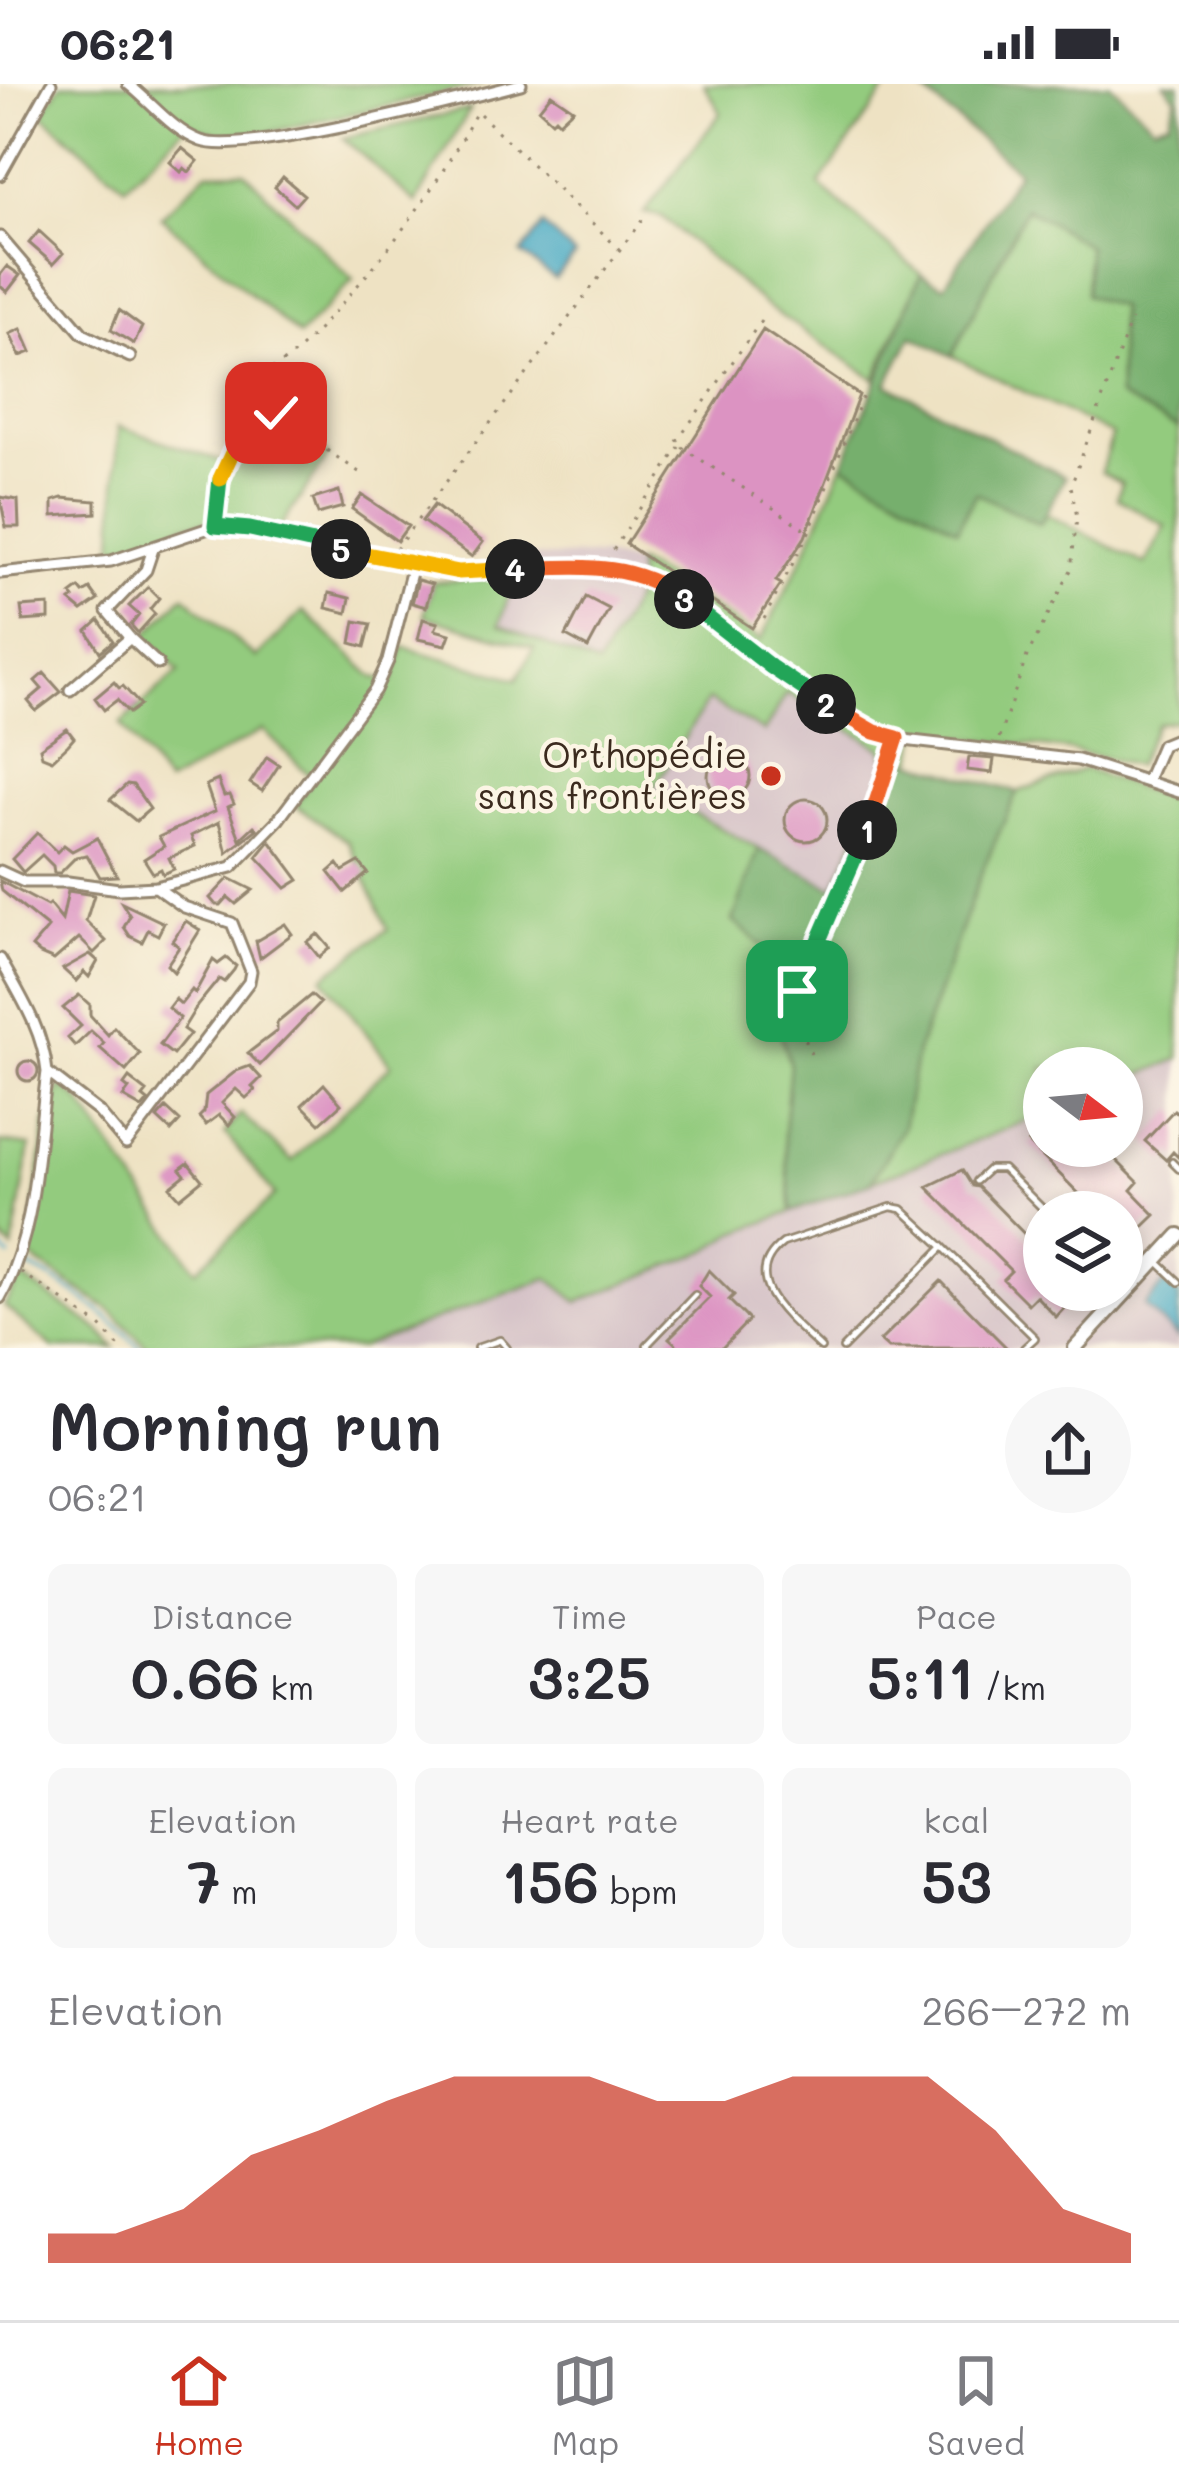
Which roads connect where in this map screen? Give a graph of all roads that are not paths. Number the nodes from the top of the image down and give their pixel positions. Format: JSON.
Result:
{"nodes":[{"id":1,"x":51,"y":84,"type":"edge"},
{"id":2,"x":128,"y":84,"type":"edge"},
{"id":3,"x":520,"y":84,"type":"edge"},
{"id":4,"x":0,"y":175,"type":"edge"},
{"id":5,"x":0,"y":237,"type":"edge"},
{"id":6,"x":130,"y":357,"type":"dead end"},
{"id":7,"x":153,"y":549,"type":"junction"},
{"id":8,"x":413,"y":565,"type":"junction"},
{"id":9,"x":0,"y":573,"type":"edge"},
{"id":10,"x":130,"y":638,"type":"junction"},
{"id":11,"x":158,"y":664,"type":"dead end"},
{"id":12,"x":70,"y":690,"type":"dead end"},
{"id":13,"x":1179,"y":738,"type":"edge"},
{"id":14,"x":1147,"y":780,"type":"junction"},
{"id":15,"x":1179,"y":793,"type":"edge"},
{"id":16,"x":0,"y":871,"type":"edge"},
{"id":17,"x":156,"y":887,"type":"junction"},
{"id":18,"x":0,"y":959,"type":"edge"},
{"id":19,"x":46,"y":1072,"type":"junction"},
{"id":20,"x":1172,"y":1162,"type":"dead end"},
{"id":21,"x":1179,"y":1169,"type":"edge"},
{"id":22,"x":976,"y":1181,"type":"dead end"},
{"id":23,"x":1025,"y":1191,"type":"edge"},
{"id":24,"x":1179,"y":1235,"type":"edge"},
{"id":25,"x":943,"y":1247,"type":"junction"},
{"id":26,"x":1156,"y":1260,"type":"junction"},
{"id":27,"x":1143,"y":1272,"type":"edge"},
{"id":28,"x":1177,"y":1277,"type":"edge"},
{"id":29,"x":695,"y":1295,"type":"dead end"},
{"id":30,"x":0,"y":1298,"type":"edge"},
{"id":31,"x":1106,"y":1311,"type":"edge"},
{"id":32,"x":1035,"y":1337,"type":"junction"},
{"id":33,"x":477,"y":1348,"type":"edge"},
{"id":34,"x":507,"y":1348,"type":"edge"},
{"id":35,"x":649,"y":1348,"type":"edge"},
{"id":36,"x":821,"y":1348,"type":"edge"},
{"id":37,"x":843,"y":1348,"type":"edge"},
{"id":38,"x":1024,"y":1348,"type":"edge"},
{"id":39,"x":1040,"y":1348,"type":"edge"},
{"id":40,"x":1075,"y":1348,"type":"edge"}],
"edges":[{"from":1,"to":4,"type":"street"},
{"from":2,"to":3,"type":"street"},
{"from":5,"to":6,"type":"street"},
{"from":7,"to":8,"type":"street"},
{"from":7,"to":9,"type":"street"},
{"from":7,"to":10,"type":"street"},
{"from":8,"to":14,"type":"street"},
{"from":8,"to":17,"type":"street"},
{"from":10,"to":11,"type":"street"},
{"from":10,"to":12,"type":"street"},
{"from":13,"to":14,"type":"street"},
{"from":14,"to":15,"type":"street"},
{"from":16,"to":17,"type":"street"},
{"from":17,"to":19,"type":"street"},
{"from":18,"to":19,"type":"street"},
{"from":19,"to":30,"type":"street"},
{"from":20,"to":21,"type":"lane"},
{"from":22,"to":23,"type":"lane"},
{"from":24,"to":26,"type":"street"},
{"from":25,"to":32,"type":"lane"},
{"from":25,"to":36,"type":"lane"},
{"from":25,"to":37,"type":"lane"},
{"from":26,"to":27,"type":"street"},
{"from":26,"to":28,"type":"lane"},
{"from":29,"to":35,"type":"lane"},
{"from":31,"to":40,"type":"street"},
{"from":32,"to":38,"type":"lane"},
{"from":32,"to":39,"type":"lane"},
{"from":33,"to":34,"type":"lane"}]}
